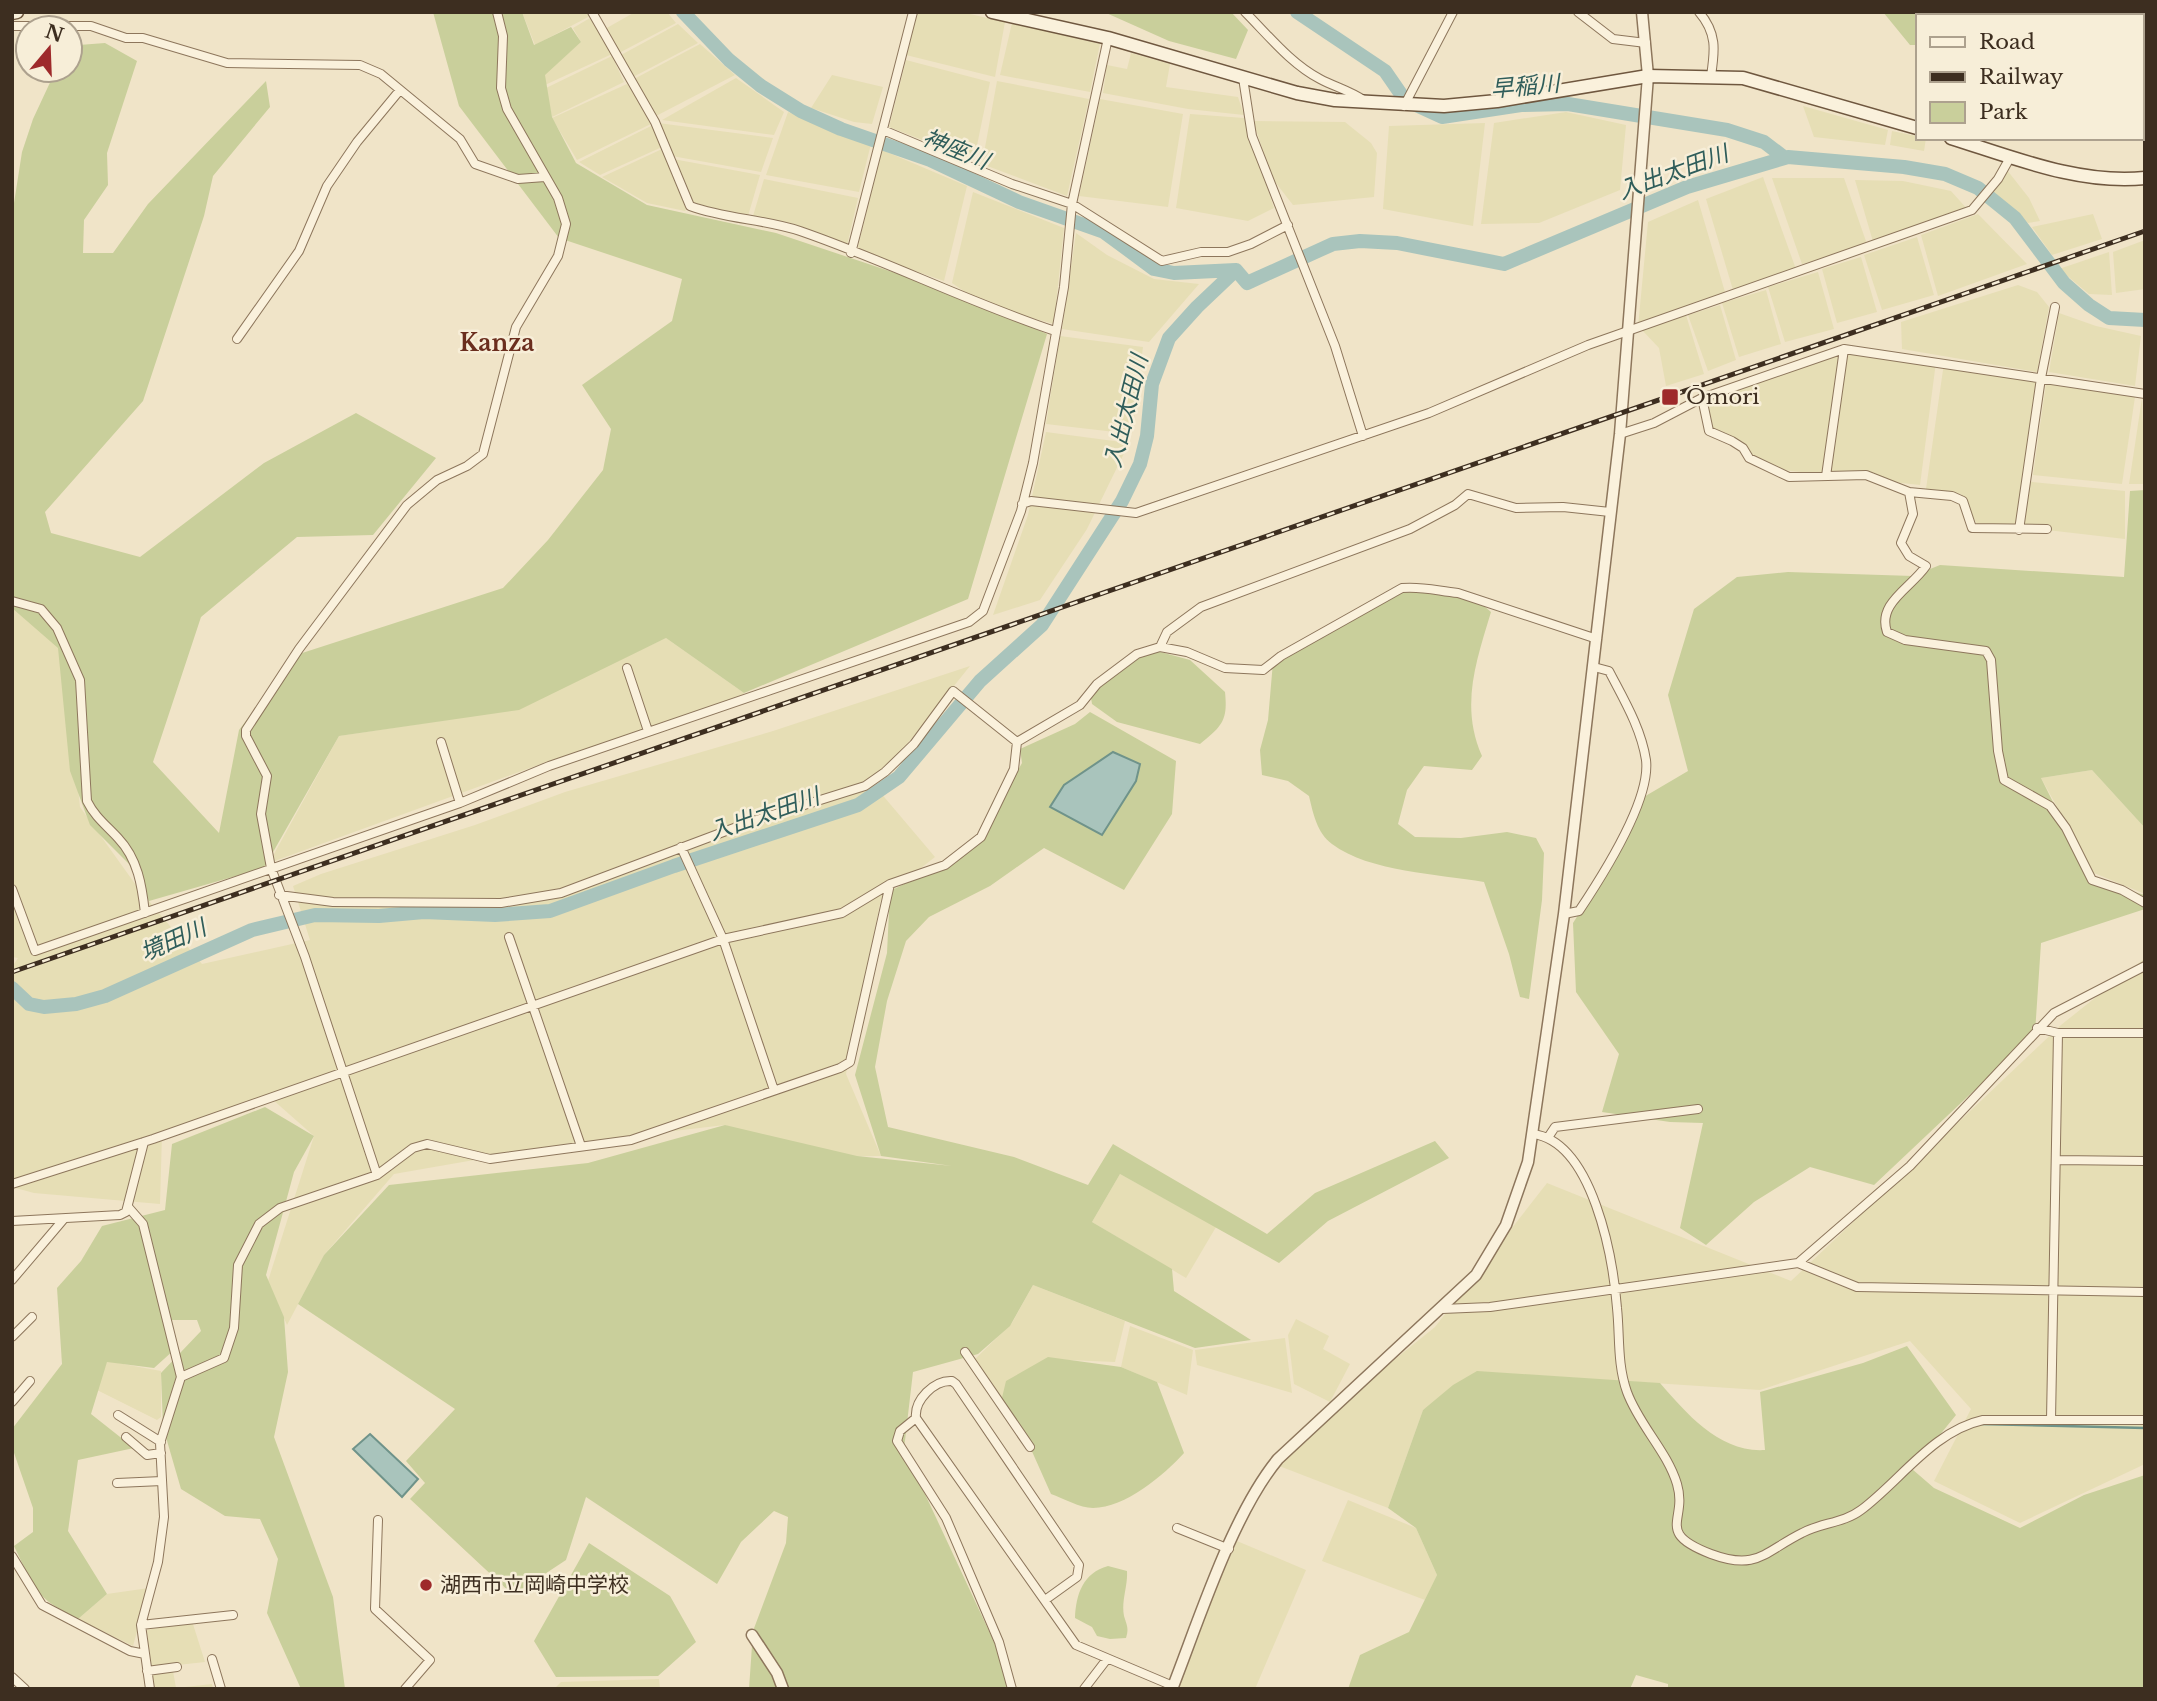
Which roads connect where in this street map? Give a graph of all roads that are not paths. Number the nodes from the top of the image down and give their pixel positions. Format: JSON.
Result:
{"nodes":[{"id":1,"x":497,"y":12,"type":"edge"},
{"id":2,"x":592,"y":12,"type":"edge"},
{"id":3,"x":913,"y":12,"type":"edge"},
{"id":4,"x":992,"y":12,"type":"edge"},
{"id":5,"x":1245,"y":12,"type":"edge"},
{"id":6,"x":1453,"y":12,"type":"edge"},
{"id":7,"x":1578,"y":12,"type":"edge"},
{"id":8,"x":1642,"y":12,"type":"edge"},
{"id":9,"x":1699,"y":12,"type":"edge"},
{"id":10,"x":12,"y":26,"type":"edge"},
{"id":11,"x":1108,"y":38,"type":"junction"},
{"id":12,"x":1646,"y":43,"type":"junction"},
{"id":13,"x":1648,"y":76,"type":"junction"},
{"id":14,"x":1711,"y":76,"type":"junction"},
{"id":15,"x":1243,"y":78,"type":"junction"},
{"id":16,"x":400,"y":90,"type":"junction"},
{"id":17,"x":1369,"y":103,"type":"junction"},
{"id":18,"x":1404,"y":106,"type":"junction"},
{"id":19,"x":1916,"y":128,"type":"edge"},
{"id":20,"x":883,"y":130,"type":"junction"},
{"id":21,"x":1958,"y":140,"type":"edge"},
{"id":22,"x":2011,"y":156,"type":"junction"},
{"id":23,"x":545,"y":177,"type":"junction"},
{"id":24,"x":2145,"y":178,"type":"edge"},
{"id":25,"x":1072,"y":204,"type":"junction"},
{"id":26,"x":1289,"y":225,"type":"junction"},
{"id":27,"x":851,"y":253,"type":"junction"},
{"id":28,"x":2055,"y":307,"type":"dead end"},
{"id":29,"x":1055,"y":331,"type":"junction"},
{"id":30,"x":1627,"y":331,"type":"junction"},
{"id":31,"x":237,"y":339,"type":"dead end"},
{"id":32,"x":1844,"y":349,"type":"junction"},
{"id":33,"x":2040,"y":378,"type":"junction"},
{"id":34,"x":2145,"y":394,"type":"edge"},
{"id":35,"x":1702,"y":398,"type":"junction"},
{"id":36,"x":1620,"y":434,"type":"junction"},
{"id":37,"x":1363,"y":436,"type":"junction"},
{"id":38,"x":1826,"y":477,"type":"junction"},
{"id":39,"x":1909,"y":492,"type":"junction"},
{"id":40,"x":1022,"y":505,"type":"junction"},
{"id":41,"x":1610,"y":512,"type":"junction"},
{"id":42,"x":2047,"y":529,"type":"dead end"},
{"id":43,"x":2019,"y":530,"type":"junction"},
{"id":44,"x":12,"y":601,"type":"edge"},
{"id":45,"x":1597,"y":639,"type":"junction"},
{"id":46,"x":1160,"y":647,"type":"junction"},
{"id":47,"x":1594,"y":667,"type":"junction"},
{"id":48,"x":627,"y":668,"type":"dead end"},
{"id":49,"x":648,"y":731,"type":"junction"},
{"id":50,"x":441,"y":742,"type":"dead end"},
{"id":51,"x":1017,"y":742,"type":"junction"},
{"id":52,"x":460,"y":803,"type":"junction"},
{"id":53,"x":681,"y":847,"type":"junction"},
{"id":54,"x":271,"y":868,"type":"junction"},
{"id":55,"x":890,"y":884,"type":"junction"},
{"id":56,"x":12,"y":889,"type":"edge"},
{"id":57,"x":279,"y":895,"type":"junction"},
{"id":58,"x":2145,"y":903,"type":"edge"},
{"id":59,"x":145,"y":914,"type":"junction"},
{"id":60,"x":1564,"y":914,"type":"junction"},
{"id":61,"x":509,"y":937,"type":"dead end"},
{"id":62,"x":723,"y":939,"type":"junction"},
{"id":63,"x":2145,"y":966,"type":"edge"},
{"id":64,"x":532,"y":1006,"type":"junction"},
{"id":65,"x":2037,"y":1028,"type":"junction"},
{"id":66,"x":2058,"y":1032,"type":"junction"},
{"id":67,"x":2145,"y":1033,"type":"edge"},
{"id":68,"x":344,"y":1073,"type":"junction"},
{"id":69,"x":774,"y":1090,"type":"junction"},
{"id":70,"x":1698,"y":1109,"type":"dead end"},
{"id":71,"x":1534,"y":1134,"type":"junction"},
{"id":72,"x":1549,"y":1136,"type":"junction"},
{"id":73,"x":144,"y":1142,"type":"junction"},
{"id":74,"x":581,"y":1146,"type":"junction"},
{"id":75,"x":2056,"y":1160,"type":"junction"},
{"id":76,"x":2145,"y":1161,"type":"edge"},
{"id":77,"x":377,"y":1175,"type":"junction"},
{"id":78,"x":12,"y":1184,"type":"edge"},
{"id":79,"x":129,"y":1208,"type":"junction"},
{"id":80,"x":63,"y":1220,"type":"junction"},
{"id":81,"x":12,"y":1221,"type":"edge"},
{"id":82,"x":1798,"y":1263,"type":"junction"},
{"id":83,"x":12,"y":1280,"type":"edge"},
{"id":84,"x":1615,"y":1290,"type":"junction"},
{"id":85,"x":2053,"y":1290,"type":"junction"},
{"id":86,"x":2145,"y":1292,"type":"edge"},
{"id":87,"x":1442,"y":1309,"type":"junction"},
{"id":88,"x":32,"y":1317,"type":"dead end"},
{"id":89,"x":12,"y":1337,"type":"edge"},
{"id":90,"x":965,"y":1352,"type":"dead end"},
{"id":91,"x":181,"y":1377,"type":"junction"},
{"id":92,"x":30,"y":1381,"type":"dead end"},
{"id":93,"x":12,"y":1402,"type":"edge"},
{"id":94,"x":118,"y":1415,"type":"dead end"},
{"id":95,"x":916,"y":1418,"type":"junction"},
{"id":96,"x":2051,"y":1420,"type":"junction"},
{"id":97,"x":2145,"y":1420,"type":"edge"},
{"id":98,"x":126,"y":1437,"type":"dead end"},
{"id":99,"x":161,"y":1442,"type":"junction"},
{"id":100,"x":1030,"y":1447,"type":"dead end"},
{"id":101,"x":161,"y":1453,"type":"junction"},
{"id":102,"x":162,"y":1481,"type":"junction"},
{"id":103,"x":117,"y":1483,"type":"dead end"},
{"id":104,"x":378,"y":1520,"type":"dead end"},
{"id":105,"x":1177,"y":1528,"type":"dead end"},
{"id":106,"x":1229,"y":1549,"type":"junction"},
{"id":107,"x":12,"y":1556,"type":"edge"},
{"id":108,"x":1045,"y":1600,"type":"junction"},
{"id":109,"x":233,"y":1615,"type":"dead end"},
{"id":110,"x":141,"y":1625,"type":"junction"},
{"id":111,"x":752,"y":1635,"type":"dead end"},
{"id":112,"x":145,"y":1654,"type":"junction"},
{"id":113,"x":212,"y":1659,"type":"dead end"},
{"id":114,"x":1107,"y":1659,"type":"junction"},
{"id":115,"x":177,"y":1667,"type":"dead end"},
{"id":116,"x":147,"y":1671,"type":"junction"},
{"id":117,"x":12,"y":1678,"type":"edge"},
{"id":118,"x":1172,"y":1687,"type":"edge"},
{"id":119,"x":26,"y":1689,"type":"edge"},
{"id":120,"x":150,"y":1689,"type":"edge"},
{"id":121,"x":221,"y":1689,"type":"edge"},
{"id":122,"x":405,"y":1689,"type":"edge"},
{"id":123,"x":783,"y":1689,"type":"edge"},
{"id":124,"x":1012,"y":1689,"type":"edge"},
{"id":125,"x":1084,"y":1689,"type":"edge"}],
"edges":[{"from":1,"to":23,"type":"street"},
{"from":2,"to":27,"type":"street"},
{"from":3,"to":20,"type":"street"},
{"from":4,"to":11,"type":"main road"},
{"from":5,"to":17,"type":"street"},
{"from":6,"to":18,"type":"street"},
{"from":7,"to":12,"type":"street"},
{"from":8,"to":12,"type":"street"},
{"from":9,"to":14,"type":"street"},
{"from":10,"to":16,"type":"street"},
{"from":11,"to":15,"type":"main road"},
{"from":11,"to":25,"type":"street"},
{"from":12,"to":13,"type":"street"},
{"from":13,"to":14,"type":"main road"},
{"from":13,"to":18,"type":"main road"},
{"from":13,"to":30,"type":"street"},
{"from":14,"to":19,"type":"main road"},
{"from":15,"to":17,"type":"main road"},
{"from":15,"to":26,"type":"street"},
{"from":16,"to":23,"type":"street"},
{"from":16,"to":31,"type":"street"},
{"from":17,"to":18,"type":"main road"},
{"from":20,"to":25,"type":"street"},
{"from":20,"to":27,"type":"street"},
{"from":21,"to":22,"type":"main road"},
{"from":22,"to":24,"type":"main road"},
{"from":22,"to":30,"type":"street"},
{"from":23,"to":54,"type":"street"},
{"from":25,"to":26,"type":"street"},
{"from":25,"to":29,"type":"street"},
{"from":26,"to":37,"type":"street"},
{"from":27,"to":29,"type":"street"},
{"from":28,"to":33,"type":"street"},
{"from":29,"to":40,"type":"street"},
{"from":30,"to":36,"type":"street"},
{"from":30,"to":37,"type":"street"},
{"from":32,"to":33,"type":"street"},
{"from":32,"to":35,"type":"street"},
{"from":32,"to":38,"type":"street"},
{"from":33,"to":34,"type":"street"},
{"from":33,"to":43,"type":"street"},
{"from":35,"to":36,"type":"street"},
{"from":35,"to":38,"type":"street"},
{"from":36,"to":41,"type":"street"},
{"from":37,"to":40,"type":"street"},
{"from":38,"to":39,"type":"street"},
{"from":39,"to":43,"type":"street"},
{"from":39,"to":58,"type":"street"},
{"from":40,"to":49,"type":"street"},
{"from":41,"to":45,"type":"street"},
{"from":41,"to":46,"type":"street"},
{"from":42,"to":43,"type":"street"},
{"from":44,"to":59,"type":"street"},
{"from":45,"to":46,"type":"street"},
{"from":45,"to":47,"type":"street"},
{"from":46,"to":51,"type":"street"},
{"from":47,"to":60,"type":"street"},
{"from":47,"to":60,"type":"street"},
{"from":48,"to":49,"type":"street"},
{"from":49,"to":52,"type":"street"},
{"from":50,"to":52,"type":"street"},
{"from":51,"to":53,"type":"street"},
{"from":51,"to":55,"type":"street"},
{"from":52,"to":54,"type":"street"},
{"from":53,"to":57,"type":"street"},
{"from":53,"to":62,"type":"street"},
{"from":54,"to":57,"type":"street"},
{"from":54,"to":59,"type":"street"},
{"from":55,"to":62,"type":"street"},
{"from":55,"to":69,"type":"street"},
{"from":56,"to":59,"type":"street"},
{"from":57,"to":68,"type":"street"},
{"from":60,"to":71,"type":"street"},
{"from":61,"to":64,"type":"street"},
{"from":62,"to":64,"type":"street"},
{"from":62,"to":69,"type":"street"},
{"from":63,"to":65,"type":"street"},
{"from":64,"to":68,"type":"street"},
{"from":64,"to":74,"type":"street"},
{"from":65,"to":66,"type":"street"},
{"from":65,"to":82,"type":"street"},
{"from":66,"to":67,"type":"street"},
{"from":66,"to":75,"type":"street"},
{"from":68,"to":73,"type":"street"},
{"from":68,"to":77,"type":"street"},
{"from":69,"to":74,"type":"street"},
{"from":70,"to":72,"type":"street"},
{"from":71,"to":72,"type":"street"},
{"from":71,"to":87,"type":"street"},
{"from":72,"to":84,"type":"street"},
{"from":73,"to":78,"type":"street"},
{"from":73,"to":79,"type":"street"},
{"from":74,"to":77,"type":"street"},
{"from":75,"to":76,"type":"street"},
{"from":75,"to":85,"type":"street"},
{"from":77,"to":91,"type":"street"},
{"from":79,"to":80,"type":"street"},
{"from":79,"to":91,"type":"street"},
{"from":80,"to":81,"type":"street"},
{"from":80,"to":83,"type":"street"},
{"from":82,"to":84,"type":"street"},
{"from":82,"to":85,"type":"street"},
{"from":84,"to":87,"type":"street"},
{"from":84,"to":96,"type":"street"},
{"from":85,"to":86,"type":"street"},
{"from":85,"to":96,"type":"street"},
{"from":87,"to":106,"type":"street"},
{"from":88,"to":89,"type":"street"},
{"from":90,"to":100,"type":"street"},
{"from":91,"to":99,"type":"street"},
{"from":92,"to":93,"type":"street"},
{"from":94,"to":99,"type":"street"},
{"from":95,"to":108,"type":"street"},
{"from":95,"to":108,"type":"street"},
{"from":95,"to":124,"type":"street"},
{"from":96,"to":97,"type":"street"},
{"from":98,"to":101,"type":"street"},
{"from":99,"to":101,"type":"street"},
{"from":101,"to":102,"type":"street"},
{"from":102,"to":103,"type":"street"},
{"from":102,"to":110,"type":"street"},
{"from":104,"to":122,"type":"street"},
{"from":105,"to":106,"type":"street"},
{"from":106,"to":118,"type":"street"},
{"from":107,"to":112,"type":"street"},
{"from":108,"to":114,"type":"street"},
{"from":109,"to":110,"type":"street"},
{"from":110,"to":112,"type":"street"},
{"from":111,"to":123,"type":"street"},
{"from":112,"to":116,"type":"street"},
{"from":113,"to":121,"type":"street"},
{"from":114,"to":118,"type":"street"},
{"from":114,"to":125,"type":"street"},
{"from":115,"to":116,"type":"street"},
{"from":116,"to":120,"type":"street"},
{"from":117,"to":119,"type":"street"}]}
